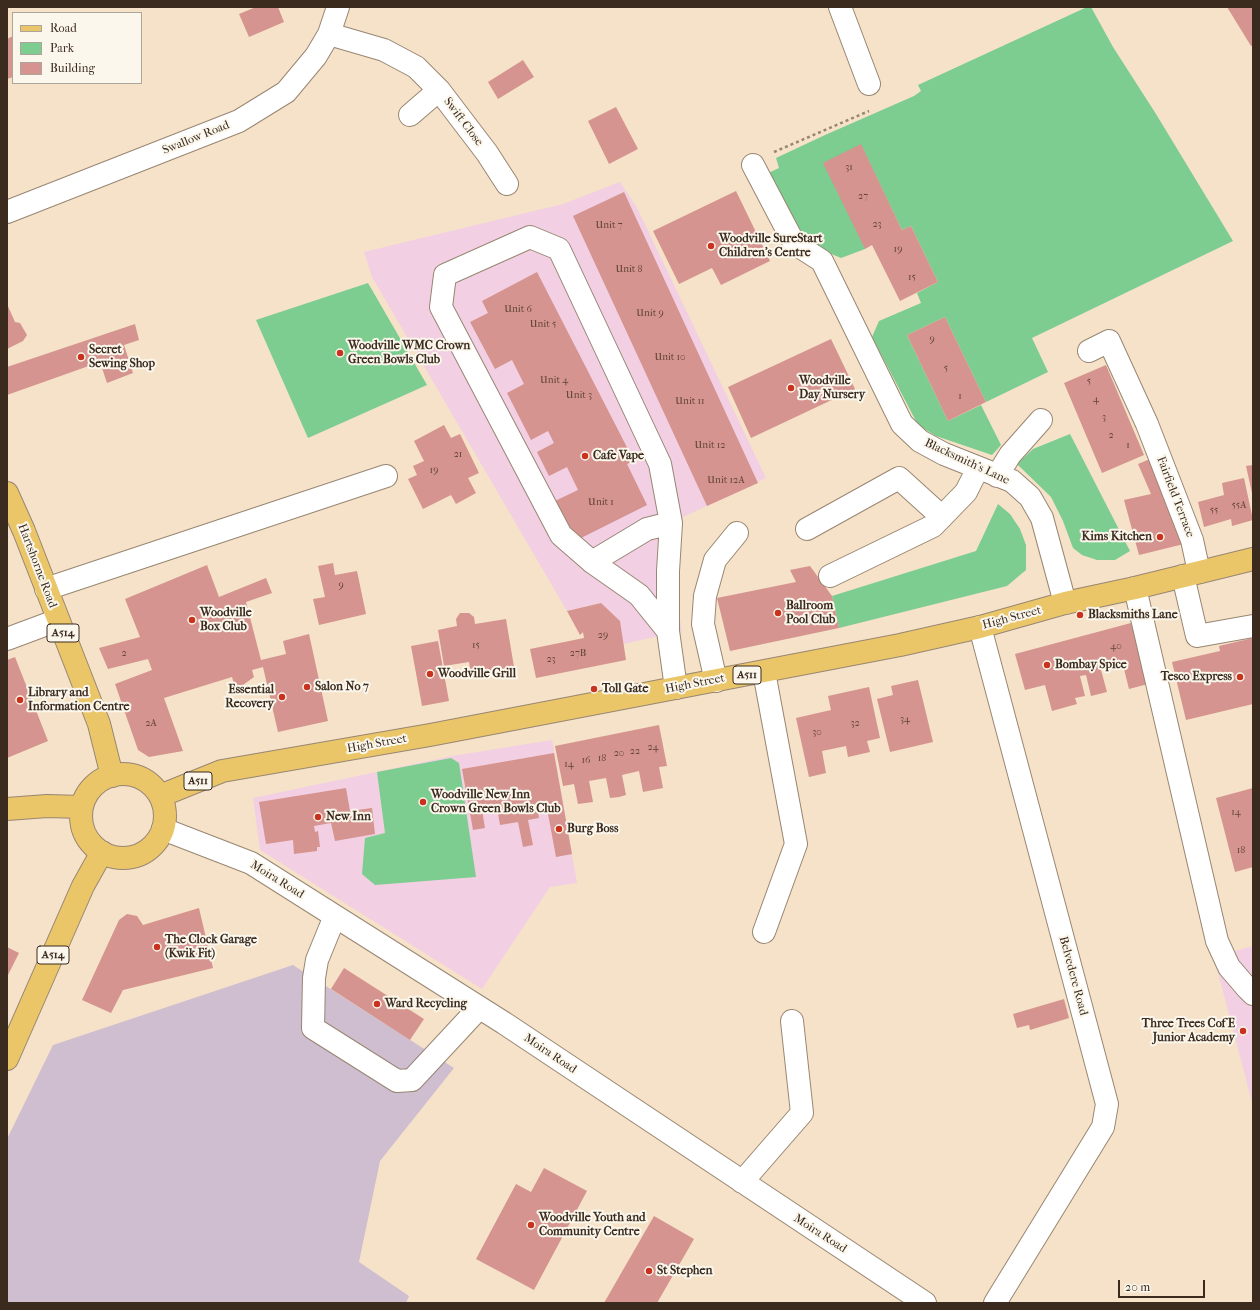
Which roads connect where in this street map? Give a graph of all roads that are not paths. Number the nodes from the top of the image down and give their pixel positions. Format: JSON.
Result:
{"nodes":[{"id":1,"x":338,"y":7,"type":"edge"},
{"id":2,"x":840,"y":7,"type":"edge"},
{"id":3,"x":330,"y":34,"type":"junction"},
{"id":4,"x":869,"y":84,"type":"dead end"},
{"id":5,"x":439,"y":90,"type":"junction"},
{"id":6,"x":410,"y":115,"type":"dead end"},
{"id":7,"x":755,"y":169,"type":"road end"},
{"id":8,"x":507,"y":184,"type":"dead end"},
{"id":9,"x":7,"y":212,"type":"edge"},
{"id":10,"x":1089,"y":351,"type":"dead end"},
{"id":11,"x":1041,"y":420,"type":"dead end"},
{"id":12,"x":987,"y":472,"type":"junction"},
{"id":13,"x":386,"y":476,"type":"dead end"},
{"id":14,"x":7,"y":493,"type":"edge"},
{"id":15,"x":942,"y":517,"type":"junction"},
{"id":16,"x":671,"y":523,"type":"junction"},
{"id":17,"x":807,"y":529,"type":"dead end"},
{"id":18,"x":737,"y":533,"type":"dead end"},
{"id":19,"x":1253,"y":559,"type":"edge"},
{"id":20,"x":592,"y":562,"type":"junction"},
{"id":21,"x":1191,"y":574,"type":"junction"},
{"id":22,"x":830,"y":576,"type":"dead end"},
{"id":23,"x":1134,"y":588,"type":"junction"},
{"id":24,"x":46,"y":589,"type":"junction"},
{"id":25,"x":1065,"y":603,"type":"junction"},
{"id":26,"x":58,"y":620,"type":"junction"},
{"id":27,"x":1253,"y":626,"type":"edge"},
{"id":28,"x":980,"y":627,"type":"junction"},
{"id":29,"x":668,"y":631,"type":"junction"},
{"id":30,"x":7,"y":639,"type":"edge"},
{"id":31,"x":764,"y":672,"type":"junction"},
{"id":32,"x":716,"y":681,"type":"junction"},
{"id":33,"x":676,"y":688,"type":"junction"},
{"id":34,"x":112,"y":776,"type":"junction"},
{"id":35,"x":160,"y":796,"type":"junction"},
{"id":36,"x":82,"y":806,"type":"junction"},
{"id":37,"x":7,"y":809,"type":"edge"},
{"id":38,"x":163,"y":829,"type":"junction"},
{"id":39,"x":102,"y":852,"type":"junction"},
{"id":40,"x":335,"y":916,"type":"junction"},
{"id":41,"x":764,"y":932,"type":"dead end"},
{"id":42,"x":1253,"y":994,"type":"edge"},
{"id":43,"x":479,"y":1008,"type":"junction"},
{"id":44,"x":792,"y":1021,"type":"dead end"},
{"id":45,"x":7,"y":1059,"type":"edge"},
{"id":46,"x":742,"y":1182,"type":"junction"},
{"id":47,"x":925,"y":1303,"type":"edge"},
{"id":48,"x":995,"y":1303,"type":"edge"}],
"edges":[{"from":1,"to":3,"type":"street","name":"Swallow Road"},
{"from":2,"to":4,"type":"street"},
{"from":3,"to":5,"type":"street","name":"Swift Close"},
{"from":3,"to":9,"type":"street","name":"Swallow Road"},
{"from":5,"to":6,"type":"street","name":"Swift Close"},
{"from":5,"to":8,"type":"street","name":"Swift Close"},
{"from":7,"to":12,"type":"street","name":"Blacksmith's Lane"},
{"from":10,"to":21,"type":"street","name":"Fairfield Terrace"},
{"from":11,"to":12,"type":"street"},
{"from":12,"to":15,"type":"street"},
{"from":12,"to":25,"type":"street","name":"Blacksmith's Lane"},
{"from":13,"to":24,"type":"street"},
{"from":14,"to":24,"type":"main road","name":"Hartshorne Road","number":"A514"},
{"from":15,"to":17,"type":"street"},
{"from":15,"to":22,"type":"street"},
{"from":16,"to":20,"type":"street"},
{"from":16,"to":20,"type":"street"},
{"from":16,"to":29,"type":"street"},
{"from":18,"to":32,"type":"street"},
{"from":19,"to":21,"type":"main road","name":"High Street","number":"A511"},
{"from":20,"to":29,"type":"street"},
{"from":21,"to":23,"type":"main road","name":"High Street","number":"A511"},
{"from":21,"to":27,"type":"street","name":"Fairfield Terrace"},
{"from":23,"to":25,"type":"main road","name":"High Street","number":"A511"},
{"from":23,"to":42,"type":"street"},
{"from":24,"to":26,"type":"main road","name":"Hartshorne Road","number":"A514"},
{"from":25,"to":28,"type":"main road","name":"High Street","number":"A511"},
{"from":26,"to":30,"type":"street"},
{"from":26,"to":34,"type":"main road","name":"Hartshorne Road","number":"A514"},
{"from":28,"to":31,"type":"main road","name":"High Street","number":"A511"},
{"from":28,"to":48,"type":"street","name":"Belvedere Road"},
{"from":29,"to":33,"type":"street"},
{"from":31,"to":32,"type":"main road","name":"High Street","number":"A511"},
{"from":31,"to":41,"type":"street"},
{"from":32,"to":33,"type":"main road","name":"High Street","number":"A511"},
{"from":33,"to":35,"type":"main road","name":"High Street","number":"A511"},
{"from":34,"to":35,"type":"main road"},
{"from":34,"to":36,"type":"main road"},
{"from":35,"to":38,"type":"main road"},
{"from":36,"to":37,"type":"main road"},
{"from":36,"to":39,"type":"main road"},
{"from":38,"to":39,"type":"main road"},
{"from":38,"to":40,"type":"street","name":"Moira Road"},
{"from":39,"to":45,"type":"main road","number":"A514"},
{"from":40,"to":43,"type":"street","name":"Moira Road"},
{"from":40,"to":43,"type":"street"},
{"from":43,"to":46,"type":"street","name":"Moira Road"},
{"from":44,"to":46,"type":"street"},
{"from":46,"to":47,"type":"street","name":"Moira Road"}]}
